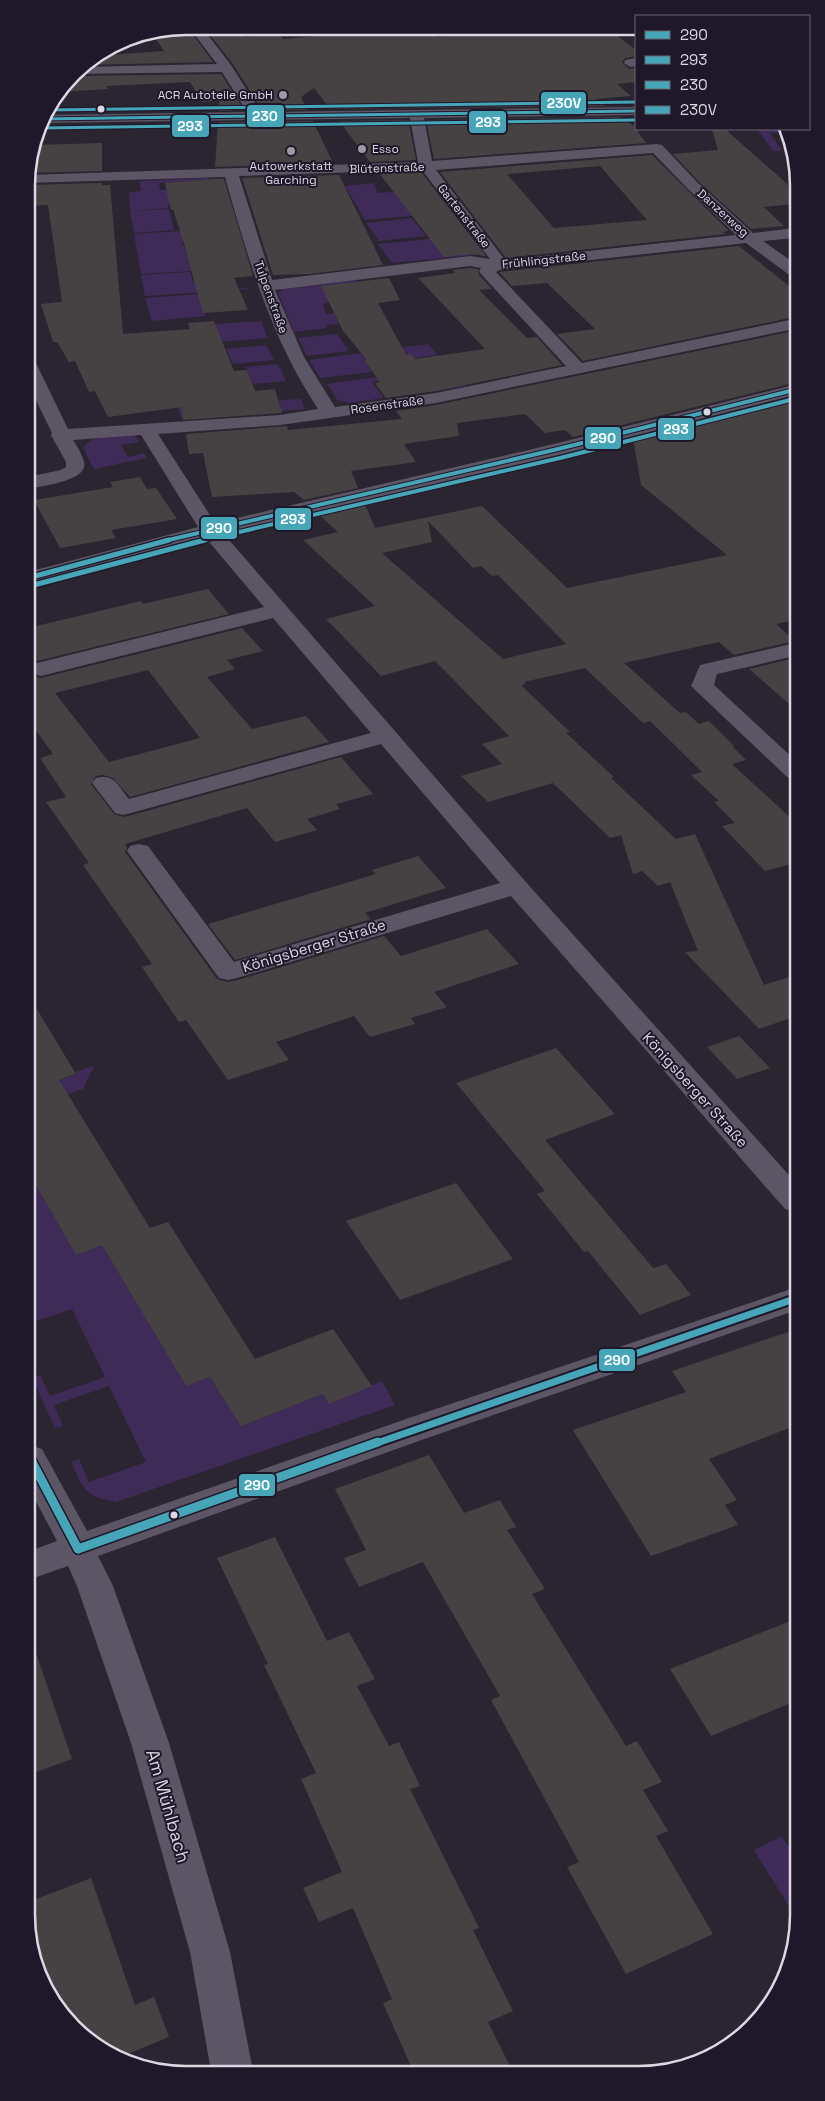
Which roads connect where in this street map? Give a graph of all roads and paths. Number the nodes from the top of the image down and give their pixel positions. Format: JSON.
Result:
{"nodes":[{"id":1,"x":201,"y":35,"type":"edge"},
{"id":2,"x":226,"y":68,"type":"junction"},
{"id":3,"x":88,"y":71,"type":"edge"},
{"id":4,"x":635,"y":111,"type":"edge"},
{"id":5,"x":416,"y":113,"type":"junction"},
{"id":6,"x":256,"y":115,"type":"junction"},
{"id":7,"x":51,"y":119,"type":"edge"},
{"id":8,"x":657,"y":148,"type":"joint"},
{"id":9,"x":426,"y":166,"type":"junction"},
{"id":10,"x":231,"y":174,"type":"junction"},
{"id":11,"x":35,"y":179,"type":"edge"},
{"id":12,"x":790,"y":233,"type":"edge"},
{"id":13,"x":751,"y":238,"type":"junction"},
{"id":14,"x":495,"y":265,"type":"junction"},
{"id":15,"x":790,"y":268,"type":"edge"},
{"id":16,"x":265,"y":286,"type":"junction"},
{"id":17,"x":790,"y":325,"type":"edge"},
{"id":18,"x":579,"y":369,"type":"junction"},
{"id":19,"x":35,"y":380,"type":"edge"},
{"id":20,"x":790,"y":391,"type":"edge"},
{"id":21,"x":329,"y":412,"type":"junction"},
{"id":22,"x":146,"y":429,"type":"junction"},
{"id":23,"x":60,"y":435,"type":"junction"},
{"id":24,"x":35,"y":481,"type":"edge"},
{"id":25,"x":210,"y":530,"type":"junction"},
{"id":26,"x":35,"y":576,"type":"edge"},
{"id":27,"x":278,"y":610,"type":"junction"},
{"id":28,"x":790,"y":650,"type":"edge"},
{"id":29,"x":42,"y":669,"type":"dead end"},
{"id":30,"x":385,"y":736,"type":"junction"},
{"id":31,"x":790,"y":767,"type":"edge"},
{"id":32,"x":104,"y":782,"type":"dead end"},
{"id":33,"x":139,"y":851,"type":"dead end"},
{"id":34,"x":516,"y":886,"type":"junction"},
{"id":35,"x":790,"y":1195,"type":"edge"},
{"id":36,"x":790,"y":1300,"type":"edge"},
{"id":37,"x":35,"y":1467,"type":"edge"},
{"id":38,"x":78,"y":1549,"type":"junction"},
{"id":39,"x":35,"y":1563,"type":"edge"},
{"id":40,"x":231,"y":2066,"type":"edge"}],
"edges":[{"from":1,"to":2,"type":"street"},
{"from":2,"to":3,"type":"street"},
{"from":2,"to":6,"type":"street"},
{"from":4,"to":5,"type":"street"},
{"from":5,"to":6,"type":"street"},
{"from":5,"to":9,"type":"street","name":"Gartenstraße"},
{"from":6,"to":7,"type":"street"},
{"from":8,"to":9,"type":"street","name":"Blütenstraße"},
{"from":8,"to":13,"type":"street","name":"Danzerweg"},
{"from":9,"to":10,"type":"street","name":"Blütenstraße"},
{"from":9,"to":14,"type":"street","name":"Gartenstraße"},
{"from":10,"to":11,"type":"street","name":"Blütenstraße"},
{"from":10,"to":16,"type":"street","name":"Tulpenstraße"},
{"from":12,"to":13,"type":"street","name":"Frühlingstraße"},
{"from":13,"to":14,"type":"street","name":"Frühlingstraße"},
{"from":13,"to":15,"type":"street","name":"Danzerweg"},
{"from":14,"to":16,"type":"street","name":"Frühlingstraße"},
{"from":14,"to":18,"type":"street","name":"Gartenstraße"},
{"from":16,"to":21,"type":"street","name":"Tulpenstraße"},
{"from":17,"to":18,"type":"street","name":"Rosenstraße"},
{"from":18,"to":21,"type":"street","name":"Rosenstraße"},
{"from":19,"to":23,"type":"street"},
{"from":20,"to":25,"type":"street"},
{"from":21,"to":22,"type":"street","name":"Rosenstraße"},
{"from":22,"to":23,"type":"street","name":"Rosenstraße"},
{"from":22,"to":25,"type":"street","name":"Königsberger Straße"},
{"from":23,"to":24,"type":"street"},
{"from":25,"to":26,"type":"street"},
{"from":25,"to":27,"type":"street","name":"Königsberger Straße"},
{"from":27,"to":29,"type":"street"},
{"from":27,"to":30,"type":"street","name":"Königsberger Straße"},
{"from":28,"to":31,"type":"street"},
{"from":30,"to":32,"type":"street"},
{"from":30,"to":34,"type":"street","name":"Königsberger Straße"},
{"from":33,"to":34,"type":"street","name":"Königsberger Straße"},
{"from":34,"to":35,"type":"street","name":"Königsberger Straße"},
{"from":36,"to":38,"type":"street"},
{"from":37,"to":38,"type":"street","name":"Am Mühlbach"},
{"from":38,"to":39,"type":"street"},
{"from":38,"to":40,"type":"street","name":"Am Mühlbach"}]}
